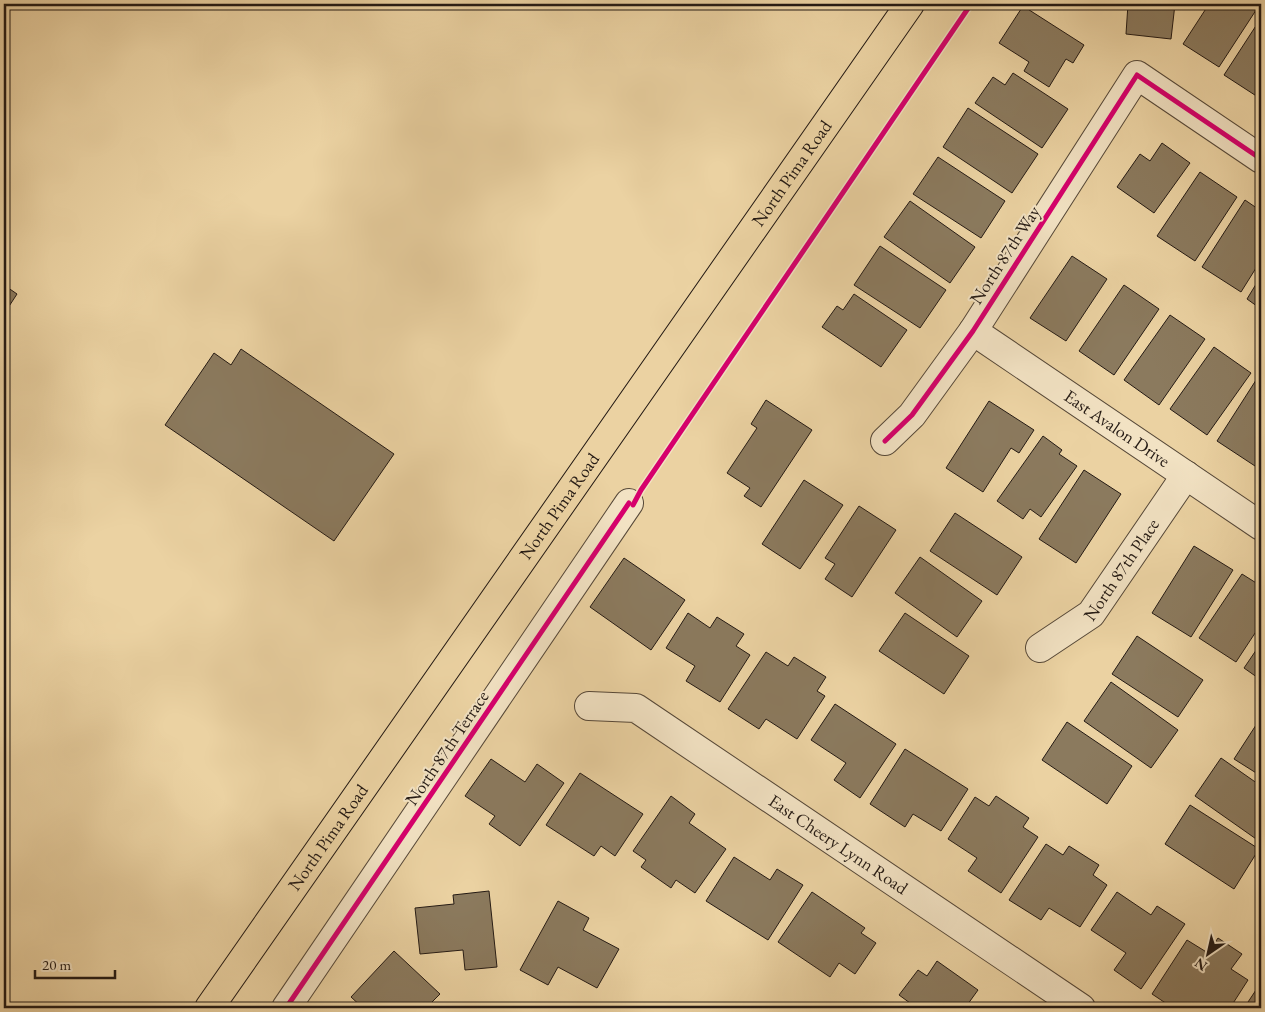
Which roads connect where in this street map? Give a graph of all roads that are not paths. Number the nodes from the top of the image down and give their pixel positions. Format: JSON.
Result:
{"nodes":[{"id":1,"x":910,"y":4,"type":"edge"},
{"id":2,"x":1261,"y":159,"type":"edge"},
{"id":3,"x":973,"y":331,"type":"junction"},
{"id":4,"x":885,"y":441,"type":"dead end"},
{"id":5,"x":1186,"y":475,"type":"junction"},
{"id":6,"x":629,"y":503,"type":"dead end"},
{"id":7,"x":1261,"y":526,"type":"edge"},
{"id":8,"x":1040,"y":648,"type":"dead end"},
{"id":9,"x":589,"y":706,"type":"dead end"},
{"id":10,"x":1052,"y":1000,"type":"edge"},
{"id":11,"x":209,"y":1008,"type":"edge"},
{"id":12,"x":286,"y":1008,"type":"edge"},
{"id":13,"x":1081,"y":1008,"type":"edge"}],
"edges":[{"from":1,"to":11,"type":"main road","name":"North Pima Road"},
{"from":2,"to":3,"type":"street","name":"North 87th Way"},
{"from":3,"to":4,"type":"street","name":"North 87th Way"},
{"from":3,"to":5,"type":"street","name":"East Avalon Drive"},
{"from":5,"to":7,"type":"street","name":"East Avalon Drive"},
{"from":5,"to":8,"type":"street","name":"North 87th Place"},
{"from":6,"to":12,"type":"street","name":"North 87th Terrace"},
{"from":9,"to":10,"type":"street","name":"East Cheery Lynn Road"},
{"from":10,"to":13,"type":"street","name":"East Cheery Lynn Road"}]}
